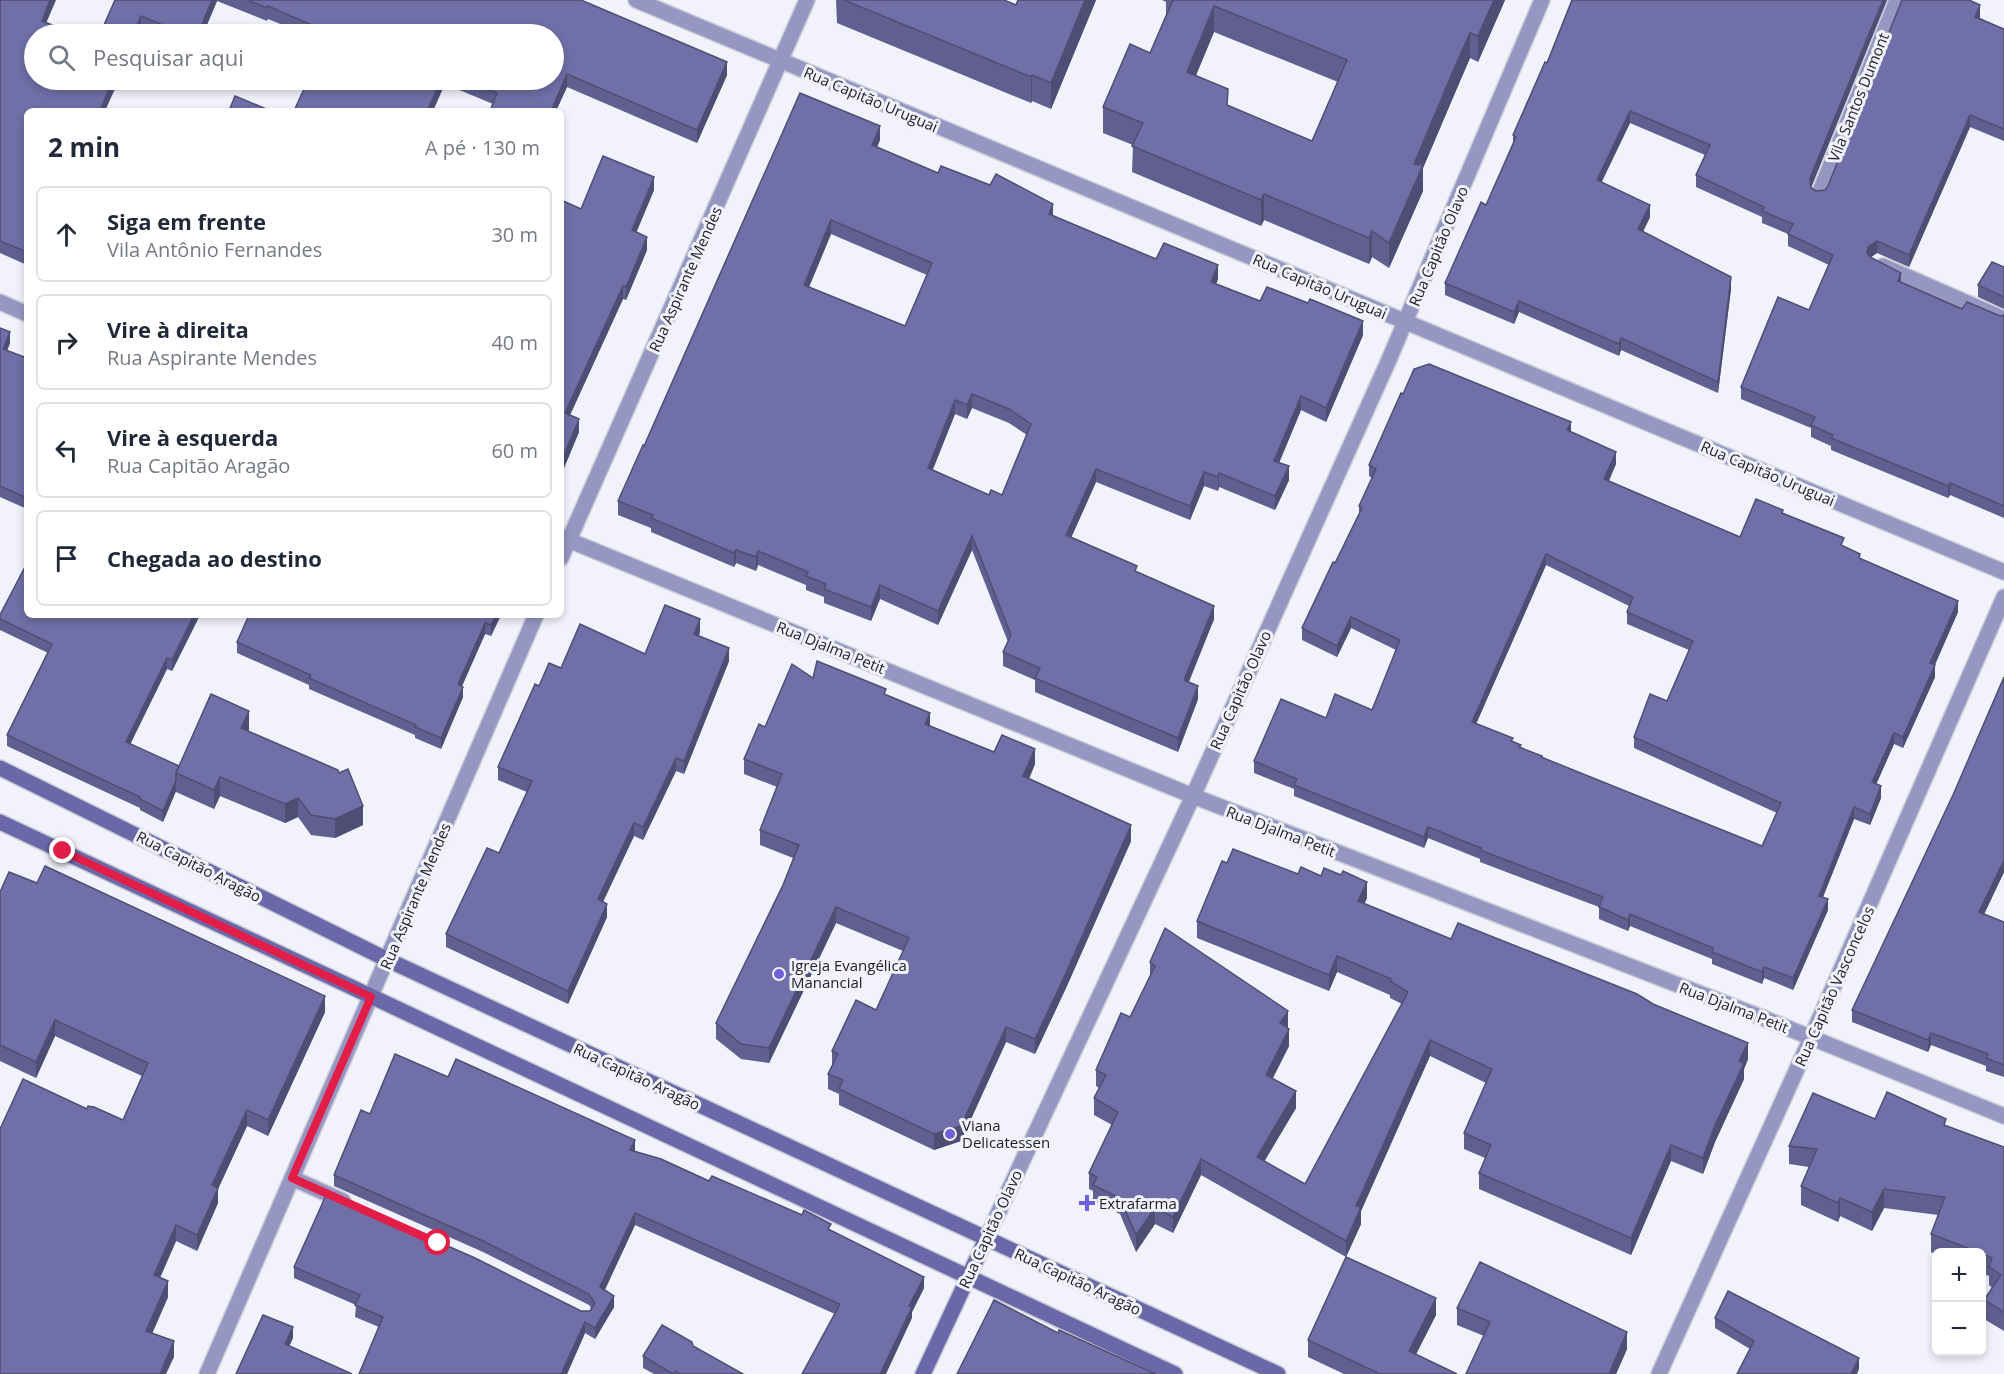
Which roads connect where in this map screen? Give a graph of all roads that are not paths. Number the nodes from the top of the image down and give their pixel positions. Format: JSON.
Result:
{"nodes":[{"id":1,"x":636,"y":0,"type":"edge"},
{"id":2,"x":807,"y":0,"type":"edge"},
{"id":3,"x":1542,"y":0,"type":"edge"},
{"id":4,"x":1898,"y":0,"type":"edge"},
{"id":5,"x":781,"y":62,"type":"junction"},
{"id":6,"x":1819,"y":194,"type":"edge"},
{"id":7,"x":1877,"y":263,"type":"edge"},
{"id":8,"x":0,"y":302,"type":"edge"},
{"id":9,"x":24,"y":313,"type":"edge"},
{"id":10,"x":2004,"y":320,"type":"edge"},
{"id":11,"x":1405,"y":322,"type":"junction"},
{"id":12,"x":565,"y":538,"type":"edge"},
{"id":13,"x":2004,"y":572,"type":"edge"},
{"id":14,"x":2004,"y":597,"type":"edge"},
{"id":15,"x":535,"y":618,"type":"edge"},
{"id":16,"x":0,"y":768,"type":"edge"},
{"id":17,"x":1193,"y":796,"type":"junction"},
{"id":18,"x":0,"y":822,"type":"edge"},
{"id":19,"x":388,"y":960,"type":"junction"},
{"id":20,"x":371,"y":997,"type":"junction"},
{"id":21,"x":1811,"y":1038,"type":"junction"},
{"id":22,"x":2004,"y":1116,"type":"edge"},
{"id":23,"x":292,"y":1178,"type":"junction"},
{"id":24,"x":359,"y":1208,"type":"edge"},
{"id":25,"x":986,"y":1239,"type":"junction"},
{"id":26,"x":968,"y":1277,"type":"junction"},
{"id":27,"x":207,"y":1374,"type":"edge"},
{"id":28,"x":923,"y":1374,"type":"edge"},
{"id":29,"x":1174,"y":1374,"type":"edge"},
{"id":30,"x":1278,"y":1374,"type":"edge"},
{"id":31,"x":1659,"y":1374,"type":"edge"}],
"edges":[{"from":1,"to":5,"type":"street","name":"Rua Capitão Uruguai"},
{"from":2,"to":5,"type":"street","name":"Rua Aspirante Mendes"},
{"from":3,"to":11,"type":"street","name":"Rua Capitão Olavo"},
{"from":4,"to":6,"type":"street","name":"Vila Santos Dumont"},
{"from":5,"to":11,"type":"street","name":"Rua Capitão Uruguai"},
{"from":5,"to":12,"type":"street","name":"Rua Aspirante Mendes"},
{"from":7,"to":10,"type":"street"},
{"from":8,"to":9,"type":"street"},
{"from":11,"to":13,"type":"street","name":"Rua Capitão Uruguai"},
{"from":11,"to":17,"type":"street","name":"Rua Capitão Olavo"},
{"from":12,"to":17,"type":"street","name":"Rua Djalma Petit"},
{"from":14,"to":21,"type":"street","name":"Rua Capitão Vasconcelos"},
{"from":15,"to":19,"type":"street","name":"Rua Aspirante Mendes"},
{"from":16,"to":19,"type":"main road","name":"Rua Capitão Aragão"},
{"from":17,"to":21,"type":"street","name":"Rua Djalma Petit"},
{"from":17,"to":25,"type":"street","name":"Rua Capitão Olavo"},
{"from":18,"to":20,"type":"main road"},
{"from":19,"to":20,"type":"street","name":"Rua Aspirante Mendes"},
{"from":19,"to":25,"type":"main road","name":"Rua Capitão Aragão"},
{"from":20,"to":23,"type":"street","name":"Rua Aspirante Mendes"},
{"from":20,"to":26,"type":"main road"},
{"from":21,"to":22,"type":"street","name":"Rua Djalma Petit"},
{"from":21,"to":31,"type":"street","name":"Rua Capitão Vasconcelos"},
{"from":23,"to":24,"type":"street"},
{"from":23,"to":27,"type":"street","name":"Rua Aspirante Mendes"},
{"from":25,"to":26,"type":"main road","name":"Rua Capitão Olavo"},
{"from":25,"to":30,"type":"main road","name":"Rua Capitão Aragão"},
{"from":26,"to":28,"type":"main road","name":"Rua Capitão Olavo"},
{"from":26,"to":29,"type":"main road"}]}
